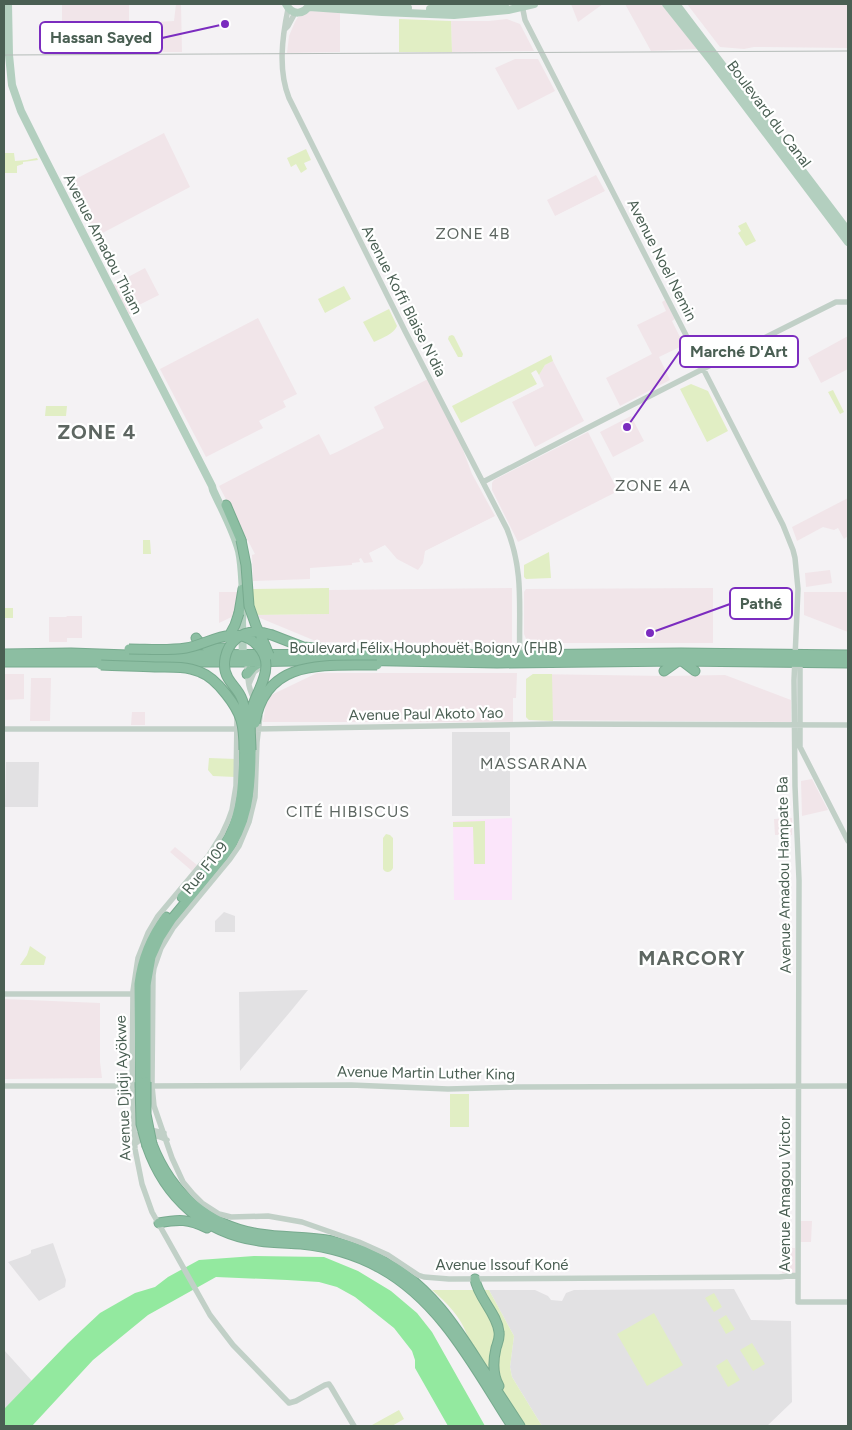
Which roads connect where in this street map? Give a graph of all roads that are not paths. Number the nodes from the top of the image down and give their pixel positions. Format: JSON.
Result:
{"nodes":[{"id":1,"x":8,"y":4,"type":"edge"},
{"id":2,"x":342,"y":4,"type":"edge"},
{"id":3,"x":505,"y":4,"type":"edge"},
{"id":4,"x":534,"y":4,"type":"edge"},
{"id":5,"x":666,"y":4,"type":"edge"},
{"id":6,"x":676,"y":4,"type":"edge"},
{"id":7,"x":309,"y":5,"type":"edge"},
{"id":8,"x":522,"y":5,"type":"edge"},
{"id":9,"x":290,"y":8,"type":"edge"},
{"id":10,"x":848,"y":231,"type":"edge"},
{"id":11,"x":848,"y":242,"type":"edge"},
{"id":12,"x":848,"y":302,"type":"edge"},
{"id":13,"x":704,"y":368,"type":"junction"},
{"id":14,"x":483,"y":482,"type":"junction"},
{"id":15,"x":212,"y":486,"type":"junction"},
{"id":16,"x":226,"y":505,"type":"junction"},
{"id":17,"x":243,"y":588,"type":"junction"},
{"id":18,"x":196,"y":638,"type":"dead end"},
{"id":19,"x":653,"y":647,"type":"dead end"},
{"id":20,"x":716,"y":647,"type":"dead end"},
{"id":21,"x":71,"y":653,"type":"junction"},
{"id":22,"x":4,"y":654,"type":"edge"},
{"id":23,"x":374,"y":654,"type":"junction"},
{"id":24,"x":726,"y":655,"type":"junction"},
{"id":25,"x":848,"y":656,"type":"edge"},
{"id":26,"x":245,"y":658,"type":"junction"},
{"id":27,"x":680,"y":658,"type":"junction"},
{"id":28,"x":520,"y":659,"type":"junction"},
{"id":29,"x":797,"y":659,"type":"junction"},
{"id":30,"x":45,"y":661,"type":"junction"},
{"id":31,"x":233,"y":661,"type":"junction"},
{"id":32,"x":4,"y":662,"type":"edge"},
{"id":33,"x":422,"y":662,"type":"junction"},
{"id":34,"x":848,"y":664,"type":"edge"},
{"id":35,"x":260,"y":665,"type":"junction"},
{"id":36,"x":664,"y":671,"type":"dead end"},
{"id":37,"x":695,"y":671,"type":"dead end"},
{"id":38,"x":246,"y":674,"type":"junction"},
{"id":39,"x":248,"y":686,"type":"junction"},
{"id":40,"x":248,"y":718,"type":"junction"},
{"id":41,"x":848,"y":725,"type":"edge"},
{"id":42,"x":797,"y":726,"type":"junction"},
{"id":43,"x":236,"y":729,"type":"junction"},
{"id":44,"x":259,"y":729,"type":"junction"},
{"id":45,"x":4,"y":730,"type":"edge"},
{"id":46,"x":257,"y":742,"type":"junction"},
{"id":47,"x":244,"y":748,"type":"junction"},
{"id":48,"x":848,"y":841,"type":"edge"},
{"id":49,"x":4,"y":994,"type":"edge"},
{"id":50,"x":133,"y":994,"type":"junction"},
{"id":51,"x":143,"y":1084,"type":"junction"},
{"id":52,"x":4,"y":1086,"type":"edge"},
{"id":53,"x":798,"y":1086,"type":"junction"},
{"id":54,"x":848,"y":1086,"type":"edge"},
{"id":55,"x":164,"y":1133,"type":"junction"},
{"id":56,"x":167,"y":1140,"type":"junction"},
{"id":57,"x":134,"y":1141,"type":"junction"},
{"id":58,"x":149,"y":1145,"type":"junction"},
{"id":59,"x":159,"y":1224,"type":"junction"},
{"id":60,"x":227,"y":1233,"type":"junction"},
{"id":61,"x":798,"y":1275,"type":"junction"},
{"id":62,"x":475,"y":1279,"type":"junction"},
{"id":63,"x":848,"y":1302,"type":"edge"},
{"id":64,"x":354,"y":1426,"type":"edge"},
{"id":65,"x":512,"y":1426,"type":"edge"},
{"id":66,"x":520,"y":1426,"type":"edge"}],
"edges":[{"from":1,"to":15,"type":"main road","name":"Avenue Amadou Thiam"},
{"from":2,"to":3,"type":"main road"},
{"from":4,"to":8,"type":"main road"},
{"from":5,"to":11,"type":"main road","name":"Boulevard du Canal"},
{"from":6,"to":10,"type":"main road","name":"Boulevard du Canal"},
{"from":7,"to":8,"type":"main road"},
{"from":7,"to":9,"type":"main road"},
{"from":8,"to":13,"type":"street","name":"Avenue Noel Nemin"},
{"from":9,"to":14,"type":"street","name":"Avenue Koffi Blaise N'dia"},
{"from":12,"to":13,"type":"street"},
{"from":13,"to":14,"type":"street"},
{"from":13,"to":29,"type":"street","name":"Avenue Noel Nemin"},
{"from":14,"to":28,"type":"street","name":"Avenue Koffi Blaise N'dia"},
{"from":15,"to":16,"type":"main road","name":"Avenue Amadou Thiam"},
{"from":15,"to":17,"type":"main road","name":"Avenue Amadou Thiam"},
{"from":16,"to":26,"type":"main road","name":"Avenue Amadou Thiam"},
{"from":16,"to":40,"type":"highway","bridge":true},
{"from":17,"to":26,"type":"main road","name":"Avenue Amadou Thiam"},
{"from":17,"to":40,"type":"highway","bridge":true},
{"from":18,"to":26,"type":"highway"},
{"from":19,"to":27,"type":"highway"},
{"from":20,"to":24,"type":"highway"},
{"from":21,"to":22,"type":"highway","name":"Boulevard Félix Houphouët Boigny (FHB)"},
{"from":21,"to":26,"type":"highway","name":"Boulevard Félix Houphouët Boigny (FHB)"},
{"from":21,"to":40,"type":"highway","bridge":true},
{"from":23,"to":26,"type":"highway","name":"Boulevard Félix Houphouët Boigny (FHB)"},
{"from":23,"to":28,"type":"highway","name":"Boulevard Félix Houphouët Boigny (FHB)"},
{"from":23,"to":40,"type":"highway","bridge":true},
{"from":24,"to":27,"type":"highway","name":"Boulevard Félix Houphouët Boigny (FHB)"},
{"from":24,"to":29,"type":"highway","name":"Boulevard Félix Houphouët Boigny (FHB)"},
{"from":25,"to":29,"type":"highway","name":"Boulevard Félix Houphouët Boigny (FHB)"},
{"from":26,"to":31,"type":"highway","name":"Boulevard Félix Houphouët Boigny (FHB)"},
{"from":26,"to":35,"type":"highway","name":"Boulevard Félix Houphouët Boigny (FHB)"},
{"from":26,"to":38,"type":"street","name":"Avenue Djidji Ayökwe"},
{"from":27,"to":28,"type":"highway","name":"Boulevard Félix Houphouët Boigny (FHB)"},
{"from":27,"to":29,"type":"highway","name":"Boulevard Félix Houphouët Boigny (FHB)"},
{"from":27,"to":36,"type":"highway"},
{"from":27,"to":37,"type":"highway"},
{"from":28,"to":33,"type":"highway","name":"Boulevard Félix Houphouët Boigny (FHB)"},
{"from":29,"to":34,"type":"highway","name":"Boulevard Félix Houphouët Boigny (FHB)"},
{"from":29,"to":42,"type":"street","name":"Avenue Amadou Hampate Ba"},
{"from":30,"to":31,"type":"highway","name":"Boulevard Félix Houphouët Boigny (FHB)"},
{"from":30,"to":32,"type":"highway","name":"Boulevard Félix Houphouët Boigny (FHB)"},
{"from":30,"to":47,"type":"highway","bridge":true},
{"from":31,"to":38,"type":"highway"},
{"from":33,"to":35,"type":"highway","name":"Boulevard Félix Houphouët Boigny (FHB)"},
{"from":33,"to":47,"type":"highway","bridge":true},
{"from":35,"to":38,"type":"highway"},
{"from":35,"to":39,"type":"street"},
{"from":38,"to":39,"type":"street","name":"Rue F109"},
{"from":38,"to":40,"type":"street","name":"Avenue Djidji Ayökwe"},
{"from":39,"to":40,"type":"street","name":"Rue F109"},
{"from":40,"to":43,"type":"street","name":"Avenue Djidji Ayökwe"},
{"from":40,"to":44,"type":"street","name":"Rue F109"},
{"from":40,"to":47,"type":"highway","bridge":true},
{"from":41,"to":42,"type":"street","name":"Avenue Paul Akoto Yao"},
{"from":42,"to":44,"type":"street","name":"Avenue Paul Akoto Yao"},
{"from":42,"to":48,"type":"street","name":"Avenue Amadou Hampate Ba"},
{"from":42,"to":53,"type":"street","name":"Avenue Amadou Hampate Ba"},
{"from":43,"to":44,"type":"street","name":"Avenue Paul Akoto Yao"},
{"from":43,"to":45,"type":"street","name":"Avenue Paul Akoto Yao"},
{"from":43,"to":47,"type":"street","name":"Avenue Djidji Ayökwe"},
{"from":44,"to":46,"type":"street","name":"Rue F109"},
{"from":46,"to":47,"type":"street"},
{"from":46,"to":51,"type":"street","name":"Rue F109"},
{"from":47,"to":50,"type":"street","name":"Avenue Djidji Ayökwe"},
{"from":47,"to":51,"type":"highway"},
{"from":49,"to":50,"type":"street"},
{"from":50,"to":51,"type":"street","name":"Avenue Djidji Ayökwe"},
{"from":51,"to":52,"type":"street","name":"Avenue Martin Luther King"},
{"from":51,"to":53,"type":"street","name":"Avenue Martin Luther King"},
{"from":51,"to":55,"type":"street","name":"Avenue Issouf Koné"},
{"from":51,"to":57,"type":"street","name":"Avenue Djidji Ayökwe"},
{"from":51,"to":58,"type":"highway","bridge":true},
{"from":53,"to":54,"type":"street","name":"Avenue Martin Luther King"},
{"from":53,"to":61,"type":"street","name":"Avenue Amagou Victor"},
{"from":55,"to":56,"type":"street","name":"Avenue Issouf Koné"},
{"from":55,"to":57,"type":"street"},
{"from":56,"to":57,"type":"street"},
{"from":56,"to":62,"type":"street","name":"Avenue Issouf Koné"},
{"from":57,"to":59,"type":"street","name":"Avenue Djidji Ayökwe"},
{"from":58,"to":60,"type":"highway"},
{"from":58,"to":66,"type":"highway"},
{"from":59,"to":60,"type":"highway"},
{"from":59,"to":64,"type":"street","name":"Avenue Djidji Ayökwe"},
{"from":60,"to":65,"type":"highway"},
{"from":61,"to":62,"type":"street","name":"Avenue Issouf Koné"},
{"from":61,"to":63,"type":"street","name":"Avenue Amagou Victor"},
{"from":62,"to":66,"type":"highway"}]}
